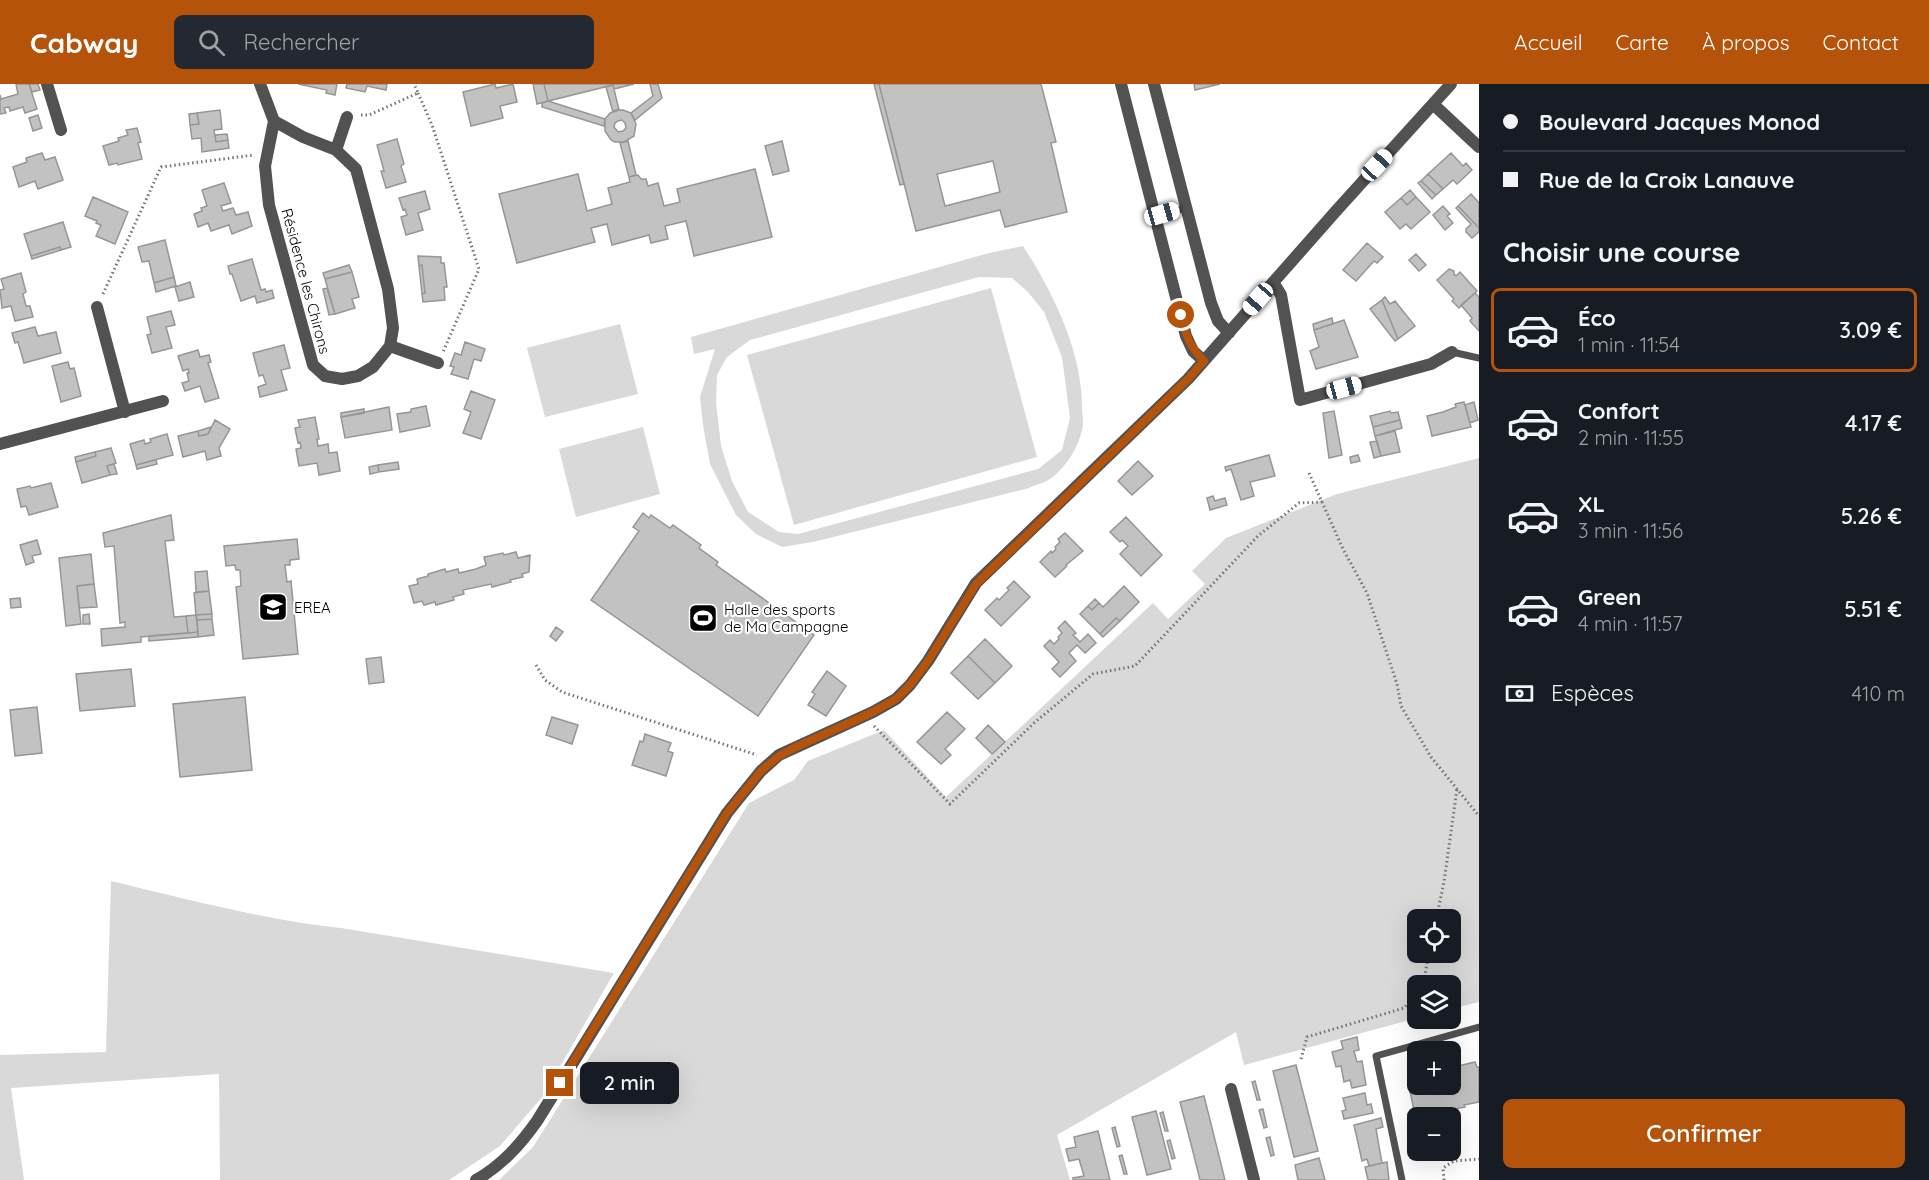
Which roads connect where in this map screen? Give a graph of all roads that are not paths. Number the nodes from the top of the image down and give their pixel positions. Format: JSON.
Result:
{"nodes":[{"id":1,"x":48,"y":84,"type":"edge"},
{"id":2,"x":260,"y":84,"type":"edge"},
{"id":3,"x":1121,"y":84,"type":"edge"},
{"id":4,"x":1154,"y":84,"type":"edge"},
{"id":5,"x":1451,"y":84,"type":"edge"},
{"id":6,"x":1433,"y":104,"type":"junction"},
{"id":7,"x":347,"y":117,"type":"road end"},
{"id":8,"x":274,"y":121,"type":"junction"},
{"id":9,"x":61,"y":130,"type":"dead end"},
{"id":10,"x":1479,"y":147,"type":"edge"},
{"id":11,"x":336,"y":150,"type":"junction"},
{"id":12,"x":1186,"y":208,"type":"junction"},
{"id":13,"x":1155,"y":217,"type":"junction"},
{"id":14,"x":1273,"y":282,"type":"junction"},
{"id":15,"x":97,"y":307,"type":"road end"},
{"id":16,"x":1229,"y":333,"type":"junction"},
{"id":17,"x":390,"y":346,"type":"junction"},
{"id":18,"x":1452,"y":352,"type":"joint"},
{"id":19,"x":1479,"y":358,"type":"edge"},
{"id":20,"x":1204,"y":361,"type":"junction"},
{"id":21,"x":438,"y":363,"type":"road end"},
{"id":22,"x":163,"y":401,"type":"dead end"},
{"id":23,"x":125,"y":412,"type":"junction"},
{"id":24,"x":0,"y":444,"type":"edge"},
{"id":25,"x":1479,"y":1027,"type":"edge"},
{"id":26,"x":1231,"y":1089,"type":"dead end"},
{"id":27,"x":476,"y":1180,"type":"edge"},
{"id":28,"x":1254,"y":1180,"type":"edge"},
{"id":29,"x":1402,"y":1180,"type":"edge"}],
"edges":[{"from":1,"to":9,"type":"street"},
{"from":2,"to":8,"type":"street"},
{"from":3,"to":13,"type":"street"},
{"from":4,"to":12,"type":"street"},
{"from":5,"to":6,"type":"street"},
{"from":6,"to":10,"type":"street"},
{"from":6,"to":14,"type":"street"},
{"from":7,"to":11,"type":"street"},
{"from":8,"to":11,"type":"street"},
{"from":8,"to":17,"type":"street","name":"Résidence les Chirons"},
{"from":11,"to":17,"type":"street"},
{"from":12,"to":13,"type":"lane"},
{"from":12,"to":16,"type":"street"},
{"from":13,"to":20,"type":"street"},
{"from":14,"to":16,"type":"street"},
{"from":14,"to":18,"type":"street"},
{"from":15,"to":23,"type":"street"},
{"from":16,"to":20,"type":"street"},
{"from":17,"to":21,"type":"street"},
{"from":18,"to":19,"type":"lane"},
{"from":20,"to":27,"type":"street"},
{"from":22,"to":23,"type":"street"},
{"from":23,"to":24,"type":"street"},
{"from":25,"to":29,"type":"lane"},
{"from":26,"to":28,"type":"street"}]}
